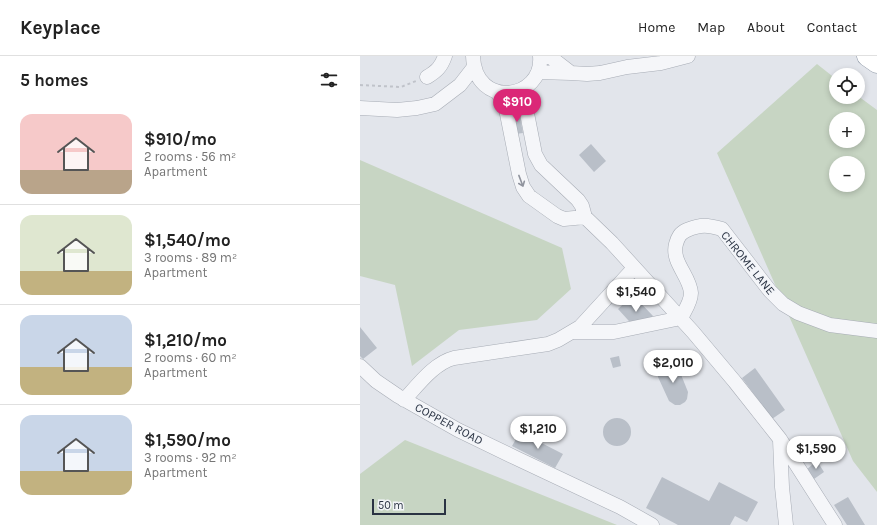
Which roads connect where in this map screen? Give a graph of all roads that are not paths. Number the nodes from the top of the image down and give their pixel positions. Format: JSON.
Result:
{"nodes":[{"id":1,"x":445,"y":56,"type":"edge"},
{"id":2,"x":540,"y":56,"type":"edge"},
{"id":3,"x":549,"y":56,"type":"edge"},
{"id":4,"x":688,"y":56,"type":"edge"},
{"id":5,"x":867,"y":56,"type":"edge"},
{"id":6,"x":877,"y":63,"type":"edge"},
{"id":7,"x":476,"y":67,"type":"edge"},
{"id":8,"x":538,"y":72,"type":"junction"},
{"id":9,"x":571,"y":73,"type":"junction"},
{"id":10,"x":427,"y":77,"type":"road end"},
{"id":11,"x":527,"y":86,"type":"junction"},
{"id":12,"x":496,"y":91,"type":"junction"},
{"id":13,"x":360,"y":108,"type":"edge"},
{"id":14,"x":535,"y":154,"type":"junction"},
{"id":15,"x":516,"y":156,"type":"junction"},
{"id":16,"x":585,"y":216,"type":"junction"},
{"id":17,"x":634,"y":268,"type":"junction"},
{"id":18,"x":680,"y":318,"type":"junction"},
{"id":19,"x":877,"y":331,"type":"edge"},
{"id":20,"x":573,"y":332,"type":"junction"},
{"id":21,"x":360,"y":366,"type":"edge"},
{"id":22,"x":404,"y":400,"type":"junction"},
{"id":23,"x":780,"y":439,"type":"junction"},
{"id":24,"x":652,"y":525,"type":"edge"},
{"id":25,"x":786,"y":525,"type":"edge"},
{"id":26,"x":835,"y":525,"type":"edge"}],
"edges":[{"from":1,"to":10,"type":"lane"},
{"from":2,"to":8,"type":"lane"},
{"from":3,"to":9,"type":"lane"},
{"from":4,"to":9,"type":"lane"},
{"from":5,"to":6,"type":"highway"},
{"from":7,"to":12,"type":"lane"},
{"from":7,"to":13,"type":"lane"},
{"from":8,"to":9,"type":"lane"},
{"from":8,"to":11,"type":"lane"},
{"from":11,"to":12,"type":"lane"},
{"from":11,"to":14,"type":"lane"},
{"from":12,"to":15,"type":"lane"},
{"from":14,"to":15,"type":"lane"},
{"from":14,"to":16,"type":"lane"},
{"from":15,"to":16,"type":"lane","one_way":true},
{"from":16,"to":17,"type":"lane"},
{"from":17,"to":18,"type":"lane"},
{"from":17,"to":20,"type":"lane"},
{"from":18,"to":19,"type":"lane","name":"CHROME LANE"},
{"from":18,"to":20,"type":"lane"},
{"from":18,"to":23,"type":"lane"},
{"from":20,"to":22,"type":"lane"},
{"from":21,"to":22,"type":"lane","name":"COPPER ROAD"},
{"from":22,"to":24,"type":"lane","name":"COPPER ROAD"},
{"from":23,"to":25,"type":"lane"},
{"from":23,"to":26,"type":"lane"}]}
